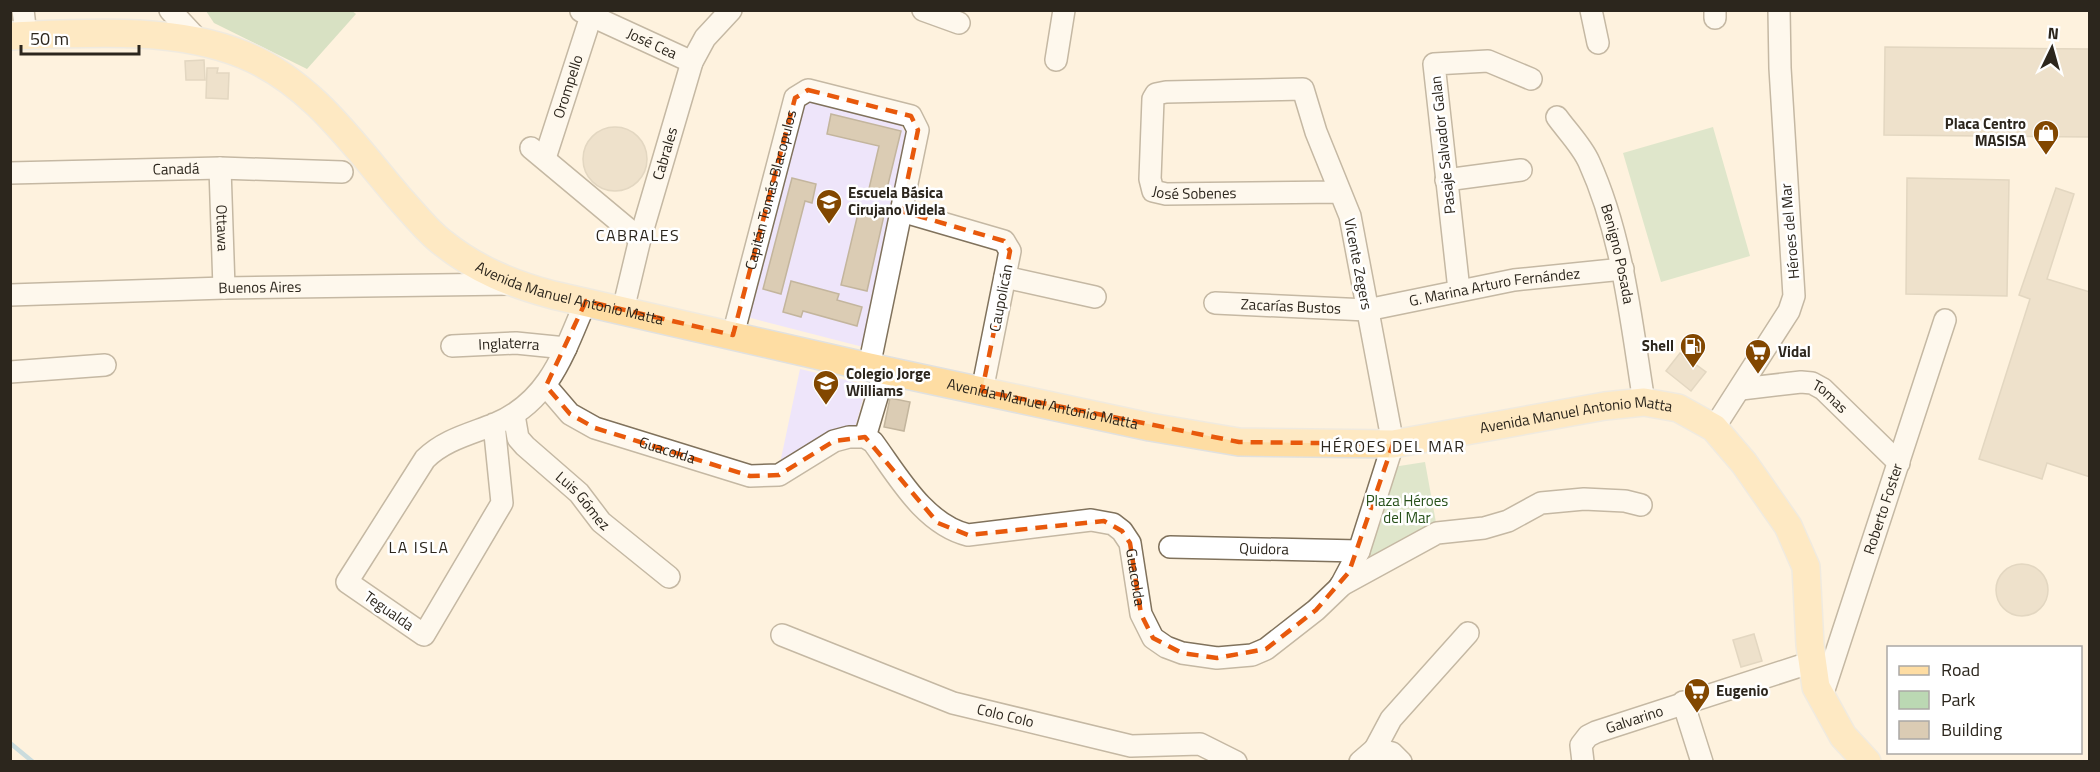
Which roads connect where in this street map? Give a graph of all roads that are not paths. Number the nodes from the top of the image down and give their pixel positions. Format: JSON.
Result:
{"nodes":[{"id":1,"x":170,"y":10,"type":"edge"},
{"id":2,"x":731,"y":10,"type":"edge"},
{"id":3,"x":1064,"y":10,"type":"edge"},
{"id":4,"x":1591,"y":10,"type":"edge"},
{"id":5,"x":1779,"y":10,"type":"edge"},
{"id":6,"x":931,"y":12,"type":"edge"},
{"id":7,"x":585,"y":13,"type":"edge"},
{"id":8,"x":959,"y":23,"type":"dead end"},
{"id":9,"x":20,"y":27,"type":"edge"},
{"id":10,"x":199,"y":40,"type":"junction"},
{"id":11,"x":1598,"y":43,"type":"dead end"},
{"id":12,"x":1056,"y":60,"type":"dead end"},
{"id":13,"x":692,"y":62,"type":"junction"},
{"id":14,"x":1531,"y":79,"type":"dead end"},
{"id":15,"x":1303,"y":89,"type":"joint"},
{"id":16,"x":1557,"y":117,"type":"dead end"},
{"id":17,"x":220,"y":168,"type":"junction"},
{"id":18,"x":1521,"y":170,"type":"dead end"},
{"id":19,"x":342,"y":172,"type":"dead end"},
{"id":20,"x":10,"y":173,"type":"edge"},
{"id":21,"x":1446,"y":180,"type":"junction"},
{"id":22,"x":1341,"y":192,"type":"junction"},
{"id":23,"x":901,"y":211,"type":"junction"},
{"id":24,"x":640,"y":239,"type":"junction"},
{"id":25,"x":1623,"y":269,"type":"junction"},
{"id":26,"x":1005,"y":277,"type":"junction"},
{"id":27,"x":511,"y":284,"type":"junction"},
{"id":28,"x":224,"y":288,"type":"junction"},
{"id":29,"x":1459,"y":290,"type":"junction"},
{"id":30,"x":10,"y":295,"type":"edge"},
{"id":31,"x":1095,"y":297,"type":"dead end"},
{"id":32,"x":586,"y":302,"type":"junction"},
{"id":33,"x":1215,"y":303,"type":"dead end"},
{"id":34,"x":623,"y":310,"type":"junction"},
{"id":35,"x":1367,"y":310,"type":"junction"},
{"id":36,"x":1945,"y":320,"type":"dead end"},
{"id":37,"x":733,"y":335,"type":"junction"},
{"id":38,"x":452,"y":346,"type":"dead end"},
{"id":39,"x":566,"y":348,"type":"junction"},
{"id":40,"x":105,"y":365,"type":"dead end"},
{"id":41,"x":877,"y":369,"type":"junction"},
{"id":42,"x":10,"y":372,"type":"edge"},
{"id":43,"x":546,"y":386,"type":"junction"},
{"id":44,"x":1741,"y":389,"type":"junction"},
{"id":45,"x":982,"y":391,"type":"junction"},
{"id":46,"x":1644,"y":402,"type":"junction"},
{"id":47,"x":514,"y":415,"type":"junction"},
{"id":48,"x":494,"y":424,"type":"junction"},
{"id":49,"x":1714,"y":428,"type":"junction"},
{"id":50,"x":865,"y":437,"type":"junction"},
{"id":51,"x":1393,"y":444,"type":"junction"},
{"id":52,"x":1899,"y":463,"type":"junction"},
{"id":53,"x":1641,"y":506,"type":"dead end"},
{"id":54,"x":1170,"y":547,"type":"dead end"},
{"id":55,"x":1359,"y":551,"type":"junction"},
{"id":56,"x":669,"y":577,"type":"dead end"},
{"id":57,"x":1340,"y":586,"type":"junction"},
{"id":58,"x":1468,"y":633,"type":"dead end"},
{"id":59,"x":782,"y":634,"type":"dead end"},
{"id":60,"x":1812,"y":662,"type":"junction"},
{"id":61,"x":1821,"y":699,"type":"junction"},
{"id":62,"x":1683,"y":702,"type":"junction"},
{"id":63,"x":1368,"y":755,"type":"edge"},
{"id":64,"x":1236,"y":762,"type":"edge"},
{"id":65,"x":1401,"y":762,"type":"edge"},
{"id":66,"x":1583,"y":762,"type":"edge"},
{"id":67,"x":1702,"y":762,"type":"edge"},
{"id":68,"x":1867,"y":762,"type":"edge"}],
"edges":[{"from":1,"to":10,"type":"street"},
{"from":2,"to":13,"type":"street","name":"Cabrales"},
{"from":3,"to":12,"type":"street"},
{"from":4,"to":11,"type":"street"},
{"from":5,"to":44,"type":"street","name":"Héroes del Mar"},
{"from":6,"to":8,"type":"street"},
{"from":7,"to":13,"type":"street","name":"José Cea"},
{"from":7,"to":24,"type":"street","name":"Orompello"},
{"from":9,"to":10,"type":"main road","name":"Avenida Manuel Antonio Matta"},
{"from":10,"to":27,"type":"main road","name":"Avenida Manuel Antonio Matta"},
{"from":13,"to":24,"type":"street","name":"Cabrales"},
{"from":14,"to":21,"type":"street","name":"Pasaje Salvador Galan"},
{"from":15,"to":22,"type":"street","name":"Vicente Zegers"},
{"from":15,"to":22,"type":"street","name":"José Sobenes"},
{"from":16,"to":25,"type":"street","name":"Benigno Posada"},
{"from":17,"to":19,"type":"street","name":"Canadá"},
{"from":17,"to":20,"type":"street","name":"Canadá"},
{"from":17,"to":28,"type":"street","name":"Ottawa"},
{"from":18,"to":21,"type":"street"},
{"from":21,"to":29,"type":"street","name":"Pasaje Salvador Galan"},
{"from":22,"to":35,"type":"street","name":"Vicente Zegers"},
{"from":23,"to":26,"type":"street","name":"Caupolicán"},
{"from":23,"to":37,"type":"street","name":"Capitán Tomás Blacopulos"},
{"from":23,"to":41,"type":"street","name":"Capitán Tomás Blacopulos"},
{"from":24,"to":34,"type":"street","name":"Cabrales"},
{"from":25,"to":29,"type":"street","name":"G. Marina Arturo Fernández"},
{"from":25,"to":46,"type":"street","name":"Benigno Posada"},
{"from":26,"to":31,"type":"street"},
{"from":26,"to":45,"type":"street","name":"Caupolicán"},
{"from":27,"to":28,"type":"street","name":"Buenos Aires"},
{"from":27,"to":32,"type":"main road","name":"Avenida Manuel Antonio Matta"},
{"from":28,"to":30,"type":"street","name":"Buenos Aires"},
{"from":29,"to":35,"type":"street","name":"G. Marina Arturo Fernández"},
{"from":32,"to":34,"type":"main road","name":"Avenida Manuel Antonio Matta"},
{"from":32,"to":39,"type":"street","name":"Tegualda"},
{"from":33,"to":35,"type":"street","name":"Zacarías Bustos"},
{"from":34,"to":37,"type":"main road","name":"Avenida Manuel Antonio Matta"},
{"from":35,"to":51,"type":"street","name":"Vicente Zegers"},
{"from":36,"to":52,"type":"street","name":"Roberto Foster"},
{"from":37,"to":41,"type":"main road","name":"Avenida Manuel Antonio Matta"},
{"from":38,"to":39,"type":"street","name":"Inglaterra"},
{"from":39,"to":43,"type":"street","name":"Tegualda"},
{"from":40,"to":42,"type":"street"},
{"from":41,"to":45,"type":"main road","name":"Avenida Manuel Antonio Matta"},
{"from":41,"to":50,"type":"street"},
{"from":43,"to":47,"type":"street","name":"Tegualda"},
{"from":43,"to":50,"type":"street","name":"Guacolda"},
{"from":44,"to":49,"type":"street","name":"Héroes del Mar"},
{"from":44,"to":52,"type":"street","name":"Tomas"},
{"from":45,"to":51,"type":"main road","name":"Avenida Manuel Antonio Matta"},
{"from":46,"to":49,"type":"main road","name":"Avenida Manuel Antonio Matta"},
{"from":46,"to":51,"type":"main road","name":"Avenida Manuel Antonio Matta"},
{"from":47,"to":48,"type":"street","name":"Tegualda"},
{"from":47,"to":56,"type":"street","name":"Luis Gómez"},
{"from":48,"to":48,"type":"street","name":"Tegualda"},
{"from":49,"to":60,"type":"main road","name":"Avenida Manuel Antonio Matta"},
{"from":50,"to":57,"type":"street","name":"Guacolda"},
{"from":51,"to":55,"type":"street","name":"Guacolda"},
{"from":52,"to":61,"type":"street","name":"Roberto Foster"},
{"from":53,"to":57,"type":"street","name":"Guacolda"},
{"from":54,"to":55,"type":"street","name":"Quidora"},
{"from":55,"to":57,"type":"street","name":"Guacolda"},
{"from":58,"to":63,"type":"street"},
{"from":59,"to":64,"type":"street","name":"Colo Colo"},
{"from":60,"to":61,"type":"main road","name":"Avenida Manuel Antonio Matta"},
{"from":60,"to":62,"type":"street","name":"Galvarino"},
{"from":61,"to":68,"type":"main road","name":"Avenida Manuel Antonio Matta"},
{"from":62,"to":66,"type":"street","name":"Galvarino"},
{"from":62,"to":67,"type":"street"},
{"from":63,"to":65,"type":"street"}]}
